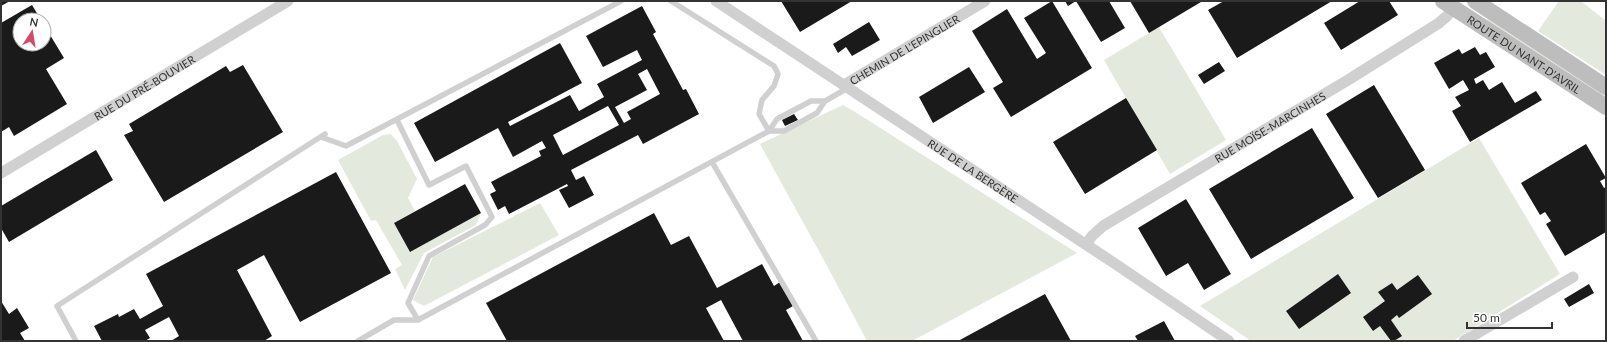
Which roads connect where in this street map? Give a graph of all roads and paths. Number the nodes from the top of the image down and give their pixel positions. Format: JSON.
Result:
{"nodes":[{"id":1,"x":288,"y":1,"type":"edge"},
{"id":2,"x":621,"y":1,"type":"edge"},
{"id":3,"x":671,"y":1,"type":"edge"},
{"id":4,"x":716,"y":1,"type":"edge"},
{"id":5,"x":985,"y":1,"type":"edge"},
{"id":6,"x":1475,"y":1,"type":"edge"},
{"id":7,"x":1448,"y":4,"type":"edge"},
{"id":8,"x":846,"y":87,"type":"junction"},
{"id":9,"x":1606,"y":88,"type":"edge"},
{"id":10,"x":825,"y":101,"type":"junction"},
{"id":11,"x":1606,"y":107,"type":"edge"},
{"id":12,"x":397,"y":120,"type":"junction"},
{"id":13,"x":768,"y":131,"type":"junction"},
{"id":14,"x":712,"y":162,"type":"junction"},
{"id":15,"x":1,"y":173,"type":"edge"},
{"id":16,"x":1086,"y":244,"type":"junction"},
{"id":17,"x":1573,"y":277,"type":"dead end"},
{"id":18,"x":418,"y":320,"type":"junction"},
{"id":19,"x":76,"y":341,"type":"edge"},
{"id":20,"x":358,"y":341,"type":"edge"},
{"id":21,"x":816,"y":341,"type":"edge"},
{"id":22,"x":1229,"y":341,"type":"edge"},
{"id":23,"x":1464,"y":341,"type":"edge"}],
"edges":[{"from":1,"to":15,"type":"street","name":"RUE DU PRÉ-BOUVIER"},
{"from":2,"to":12,"type":"lane"},
{"from":3,"to":13,"type":"lane"},
{"from":4,"to":8,"type":"street","name":"RUE DE LA BERGÈRE"},
{"from":5,"to":8,"type":"street","name":"CHEMIN DE L'EPINGLIER"},
{"from":6,"to":9,"type":"main road","name":"ROUTE DU NANT-D'AVRIL"},
{"from":7,"to":11,"type":"main road","name":"ROUTE DU NANT-D'AVRIL"},
{"from":7,"to":16,"type":"street","name":"RUE MOÏSE-MARCINHES"},
{"from":8,"to":10,"type":"lane"},
{"from":8,"to":16,"type":"street","name":"RUE DE LA BERGÈRE"},
{"from":10,"to":13,"type":"lane"},
{"from":10,"to":13,"type":"lane"},
{"from":12,"to":18,"type":"lane"},
{"from":12,"to":19,"type":"lane"},
{"from":13,"to":14,"type":"lane"},
{"from":14,"to":18,"type":"lane"},
{"from":14,"to":21,"type":"lane"},
{"from":16,"to":22,"type":"street","name":"RUE DE LA BERGÈRE"},
{"from":17,"to":23,"type":"street"},
{"from":18,"to":20,"type":"lane"}]}
